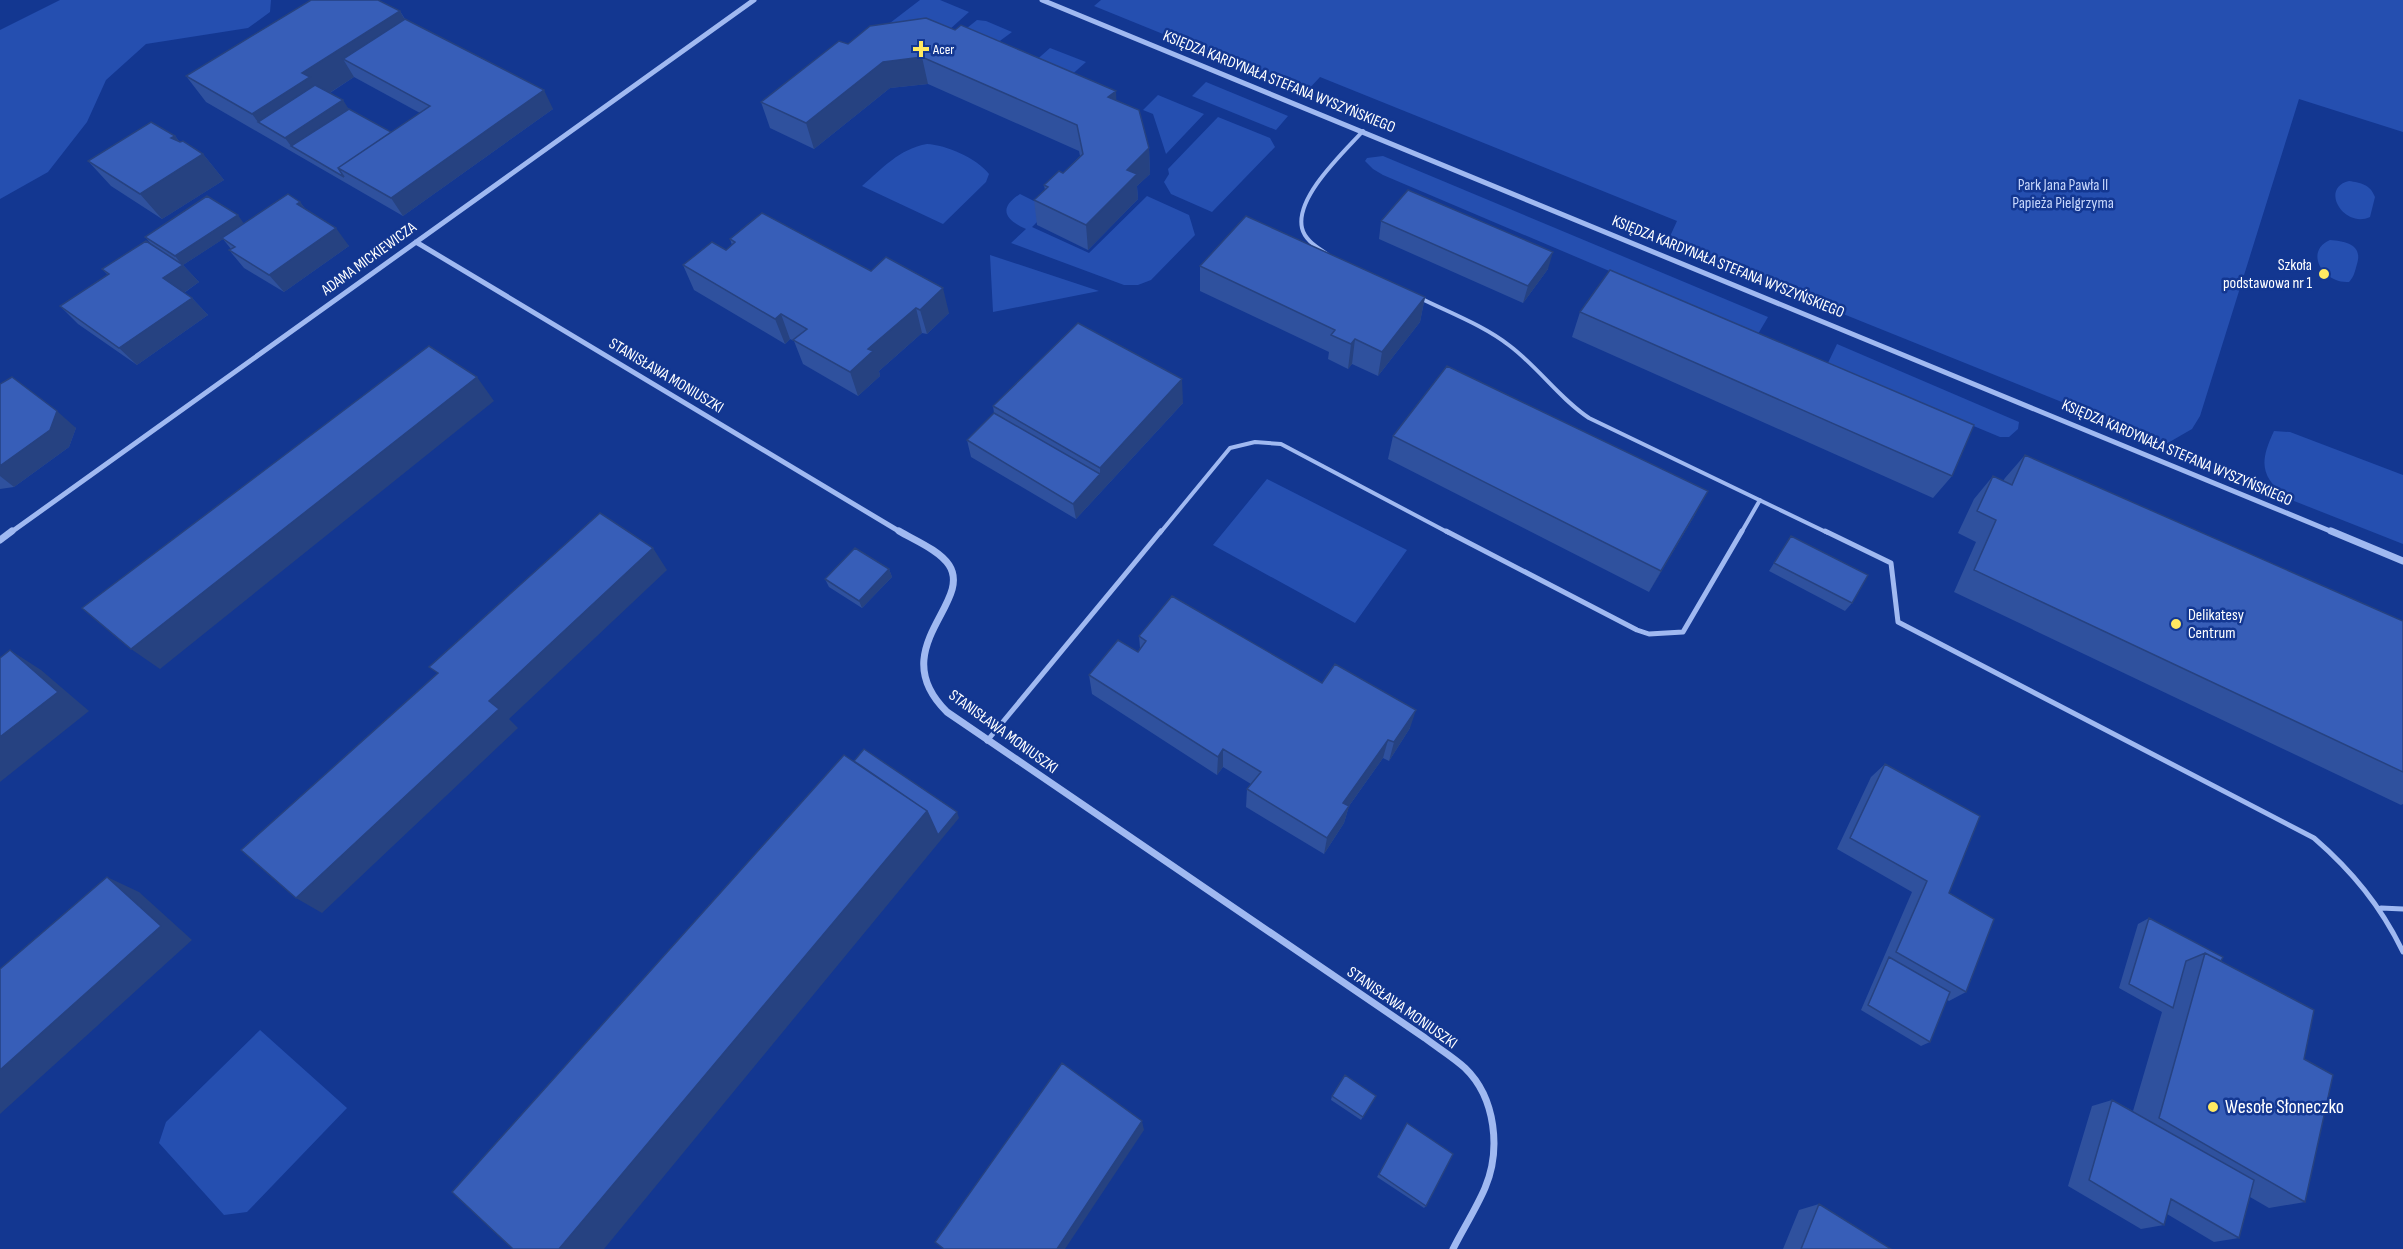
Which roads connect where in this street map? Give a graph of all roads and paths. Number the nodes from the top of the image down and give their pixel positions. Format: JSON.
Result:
{"nodes":[{"id":1,"x":754,"y":0,"type":"edge"},
{"id":2,"x":1042,"y":0,"type":"edge"},
{"id":3,"x":1363,"y":131,"type":"junction"},
{"id":4,"x":416,"y":242,"type":"junction"},
{"id":5,"x":1332,"y":257,"type":"edge"},
{"id":6,"x":1411,"y":294,"type":"edge"},
{"id":7,"x":1760,"y":500,"type":"junction"},
{"id":8,"x":0,"y":540,"type":"edge"},
{"id":9,"x":2403,"y":561,"type":"edge"},
{"id":10,"x":987,"y":741,"type":"junction"},
{"id":11,"x":2381,"y":908,"type":"junction"},
{"id":12,"x":2403,"y":909,"type":"edge"},
{"id":13,"x":2403,"y":952,"type":"edge"},
{"id":14,"x":1453,"y":1249,"type":"edge"}],
"edges":[{"from":1,"to":4,"type":"street","name":"ADAMA MICKIEWICZA"},
{"from":2,"to":3,"type":"street","name":"KSIĘDZA KARDYNAŁA STEFANA WYSZYŃSKIEGO"},
{"from":3,"to":5,"type":"lane"},
{"from":3,"to":9,"type":"street","name":"KSIĘDZA KARDYNAŁA STEFANA WYSZYŃSKIEGO"},
{"from":4,"to":8,"type":"street","name":"ADAMA MICKIEWICZA"},
{"from":4,"to":10,"type":"street","name":"STANISŁAWA MONIUSZKI"},
{"from":6,"to":7,"type":"lane"},
{"from":7,"to":10,"type":"lane"},
{"from":7,"to":11,"type":"lane"},
{"from":10,"to":14,"type":"street","name":"STANISŁAWA MONIUSZKI"},
{"from":11,"to":12,"type":"lane"},
{"from":11,"to":13,"type":"lane"}]}
